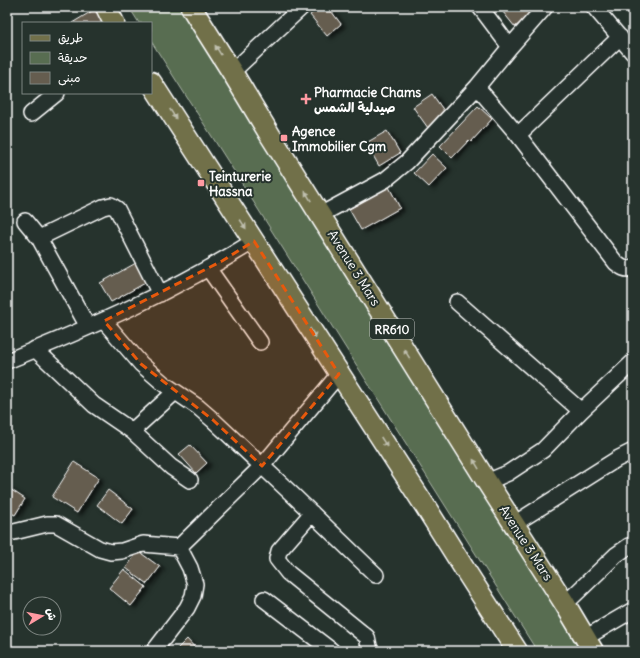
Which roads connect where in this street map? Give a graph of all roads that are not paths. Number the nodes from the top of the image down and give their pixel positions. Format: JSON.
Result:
{"nodes":[{"id":1,"x":106,"y":7,"type":"edge"},
{"id":2,"x":191,"y":7,"type":"edge"},
{"id":3,"x":302,"y":7,"type":"edge"},
{"id":4,"x":480,"y":7,"type":"edge"},
{"id":5,"x":545,"y":7,"type":"edge"},
{"id":6,"x":594,"y":7,"type":"edge"},
{"id":7,"x":114,"y":22,"type":"edge"},
{"id":8,"x":620,"y":36,"type":"junction"},
{"id":9,"x":510,"y":47,"type":"junction"},
{"id":10,"x":633,"y":53,"type":"edge"},
{"id":11,"x":232,"y":72,"type":"junction"},
{"id":12,"x":152,"y":84,"type":"edge"},
{"id":13,"x":477,"y":87,"type":"junction"},
{"id":14,"x":56,"y":94,"type":"edge"},
{"id":15,"x":31,"y":114,"type":"dead end"},
{"id":16,"x":518,"y":135,"type":"junction"},
{"id":17,"x":320,"y":215,"type":"junction"},
{"id":18,"x":26,"y":221,"type":"dead end"},
{"id":19,"x":40,"y":238,"type":"junction"},
{"id":20,"x":254,"y":241,"type":"junction"},
{"id":21,"x":208,"y":268,"type":"junction"},
{"id":22,"x":633,"y":268,"type":"edge"},
{"id":23,"x":160,"y":294,"type":"junction"},
{"id":24,"x":457,"y":302,"type":"dead end"},
{"id":25,"x":104,"y":321,"type":"junction"},
{"id":26,"x":88,"y":327,"type":"junction"},
{"id":27,"x":260,"y":342,"type":"dead end"},
{"id":28,"x":35,"y":349,"type":"junction"},
{"id":29,"x":7,"y":361,"type":"edge"},
{"id":30,"x":633,"y":362,"type":"edge"},
{"id":31,"x":339,"y":374,"type":"junction"},
{"id":32,"x":175,"y":392,"type":"junction"},
{"id":33,"x":581,"y":411,"type":"junction"},
{"id":34,"x":132,"y":431,"type":"junction"},
{"id":35,"x":633,"y":452,"type":"edge"},
{"id":36,"x":262,"y":466,"type":"junction"},
{"id":37,"x":190,"y":480,"type":"dead end"},
{"id":38,"x":487,"y":482,"type":"junction"},
{"id":39,"x":312,"y":513,"type":"junction"},
{"id":40,"x":514,"y":524,"type":"junction"},
{"id":41,"x":7,"y":532,"type":"edge"},
{"id":42,"x":633,"y":545,"type":"edge"},
{"id":43,"x":179,"y":547,"type":"junction"},
{"id":44,"x":376,"y":576,"type":"dead end"},
{"id":45,"x":264,"y":599,"type":"dead end"},
{"id":46,"x":565,"y":604,"type":"junction"},
{"id":47,"x":633,"y":610,"type":"edge"},
{"id":48,"x":589,"y":644,"type":"edge"},
{"id":49,"x":154,"y":651,"type":"edge"},
{"id":50,"x":332,"y":651,"type":"edge"},
{"id":51,"x":370,"y":651,"type":"edge"},
{"id":52,"x":517,"y":651,"type":"edge"}],
"edges":[{"from":1,"to":7,"type":"main road"},
{"from":11,"to":2,"type":"main road","name":"Avenue 3 Mars","number":"RR610","one_way":true},
{"from":3,"to":11,"type":"street"},
{"from":4,"to":9,"type":"street"},
{"from":5,"to":9,"type":"street"},
{"from":6,"to":8,"type":"street"},
{"from":8,"to":10,"type":"street"},
{"from":8,"to":16,"type":"street"},
{"from":9,"to":13,"type":"street"},
{"from":17,"to":11,"type":"main road","name":"Avenue 3 Mars","number":"RR610","one_way":true},
{"from":12,"to":20,"type":"main road","one_way":true},
{"from":13,"to":16,"type":"street"},
{"from":13,"to":17,"type":"street"},
{"from":14,"to":15,"type":"street"},
{"from":16,"to":22,"type":"street"},
{"from":38,"to":17,"type":"main road","name":"Avenue 3 Mars","number":"RR610","one_way":true},
{"from":18,"to":19,"type":"street"},
{"from":19,"to":23,"type":"street"},
{"from":19,"to":26,"type":"street"},
{"from":20,"to":21,"type":"street"},
{"from":20,"to":31,"type":"main road","one_way":true},
{"from":21,"to":23,"type":"street"},
{"from":21,"to":27,"type":"street"},
{"from":23,"to":25,"type":"street"},
{"from":24,"to":33,"type":"street"},
{"from":25,"to":26,"type":"street"},
{"from":25,"to":32,"type":"street"},
{"from":26,"to":28,"type":"street"},
{"from":28,"to":29,"type":"street"},
{"from":28,"to":34,"type":"street"},
{"from":30,"to":33,"type":"street"},
{"from":31,"to":36,"type":"street"},
{"from":31,"to":52,"type":"main road","one_way":true},
{"from":32,"to":34,"type":"street"},
{"from":32,"to":36,"type":"street"},
{"from":33,"to":38,"type":"street"},
{"from":34,"to":37,"type":"street"},
{"from":35,"to":40,"type":"street"},
{"from":36,"to":39,"type":"street"},
{"from":36,"to":43,"type":"street"},
{"from":38,"to":40,"type":"main road","name":"Avenue 3 Mars","number":"RR610"},
{"from":39,"to":44,"type":"street"},
{"from":39,"to":51,"type":"street"},
{"from":40,"to":46,"type":"main road","name":"Avenue 3 Mars","number":"RR610"},
{"from":41,"to":43,"type":"street"},
{"from":42,"to":46,"type":"street"},
{"from":43,"to":49,"type":"street"},
{"from":45,"to":50,"type":"street"},
{"from":46,"to":48,"type":"main road","name":"Avenue 3 Mars","number":"RR610"},
{"from":47,"to":48,"type":"street"}]}
